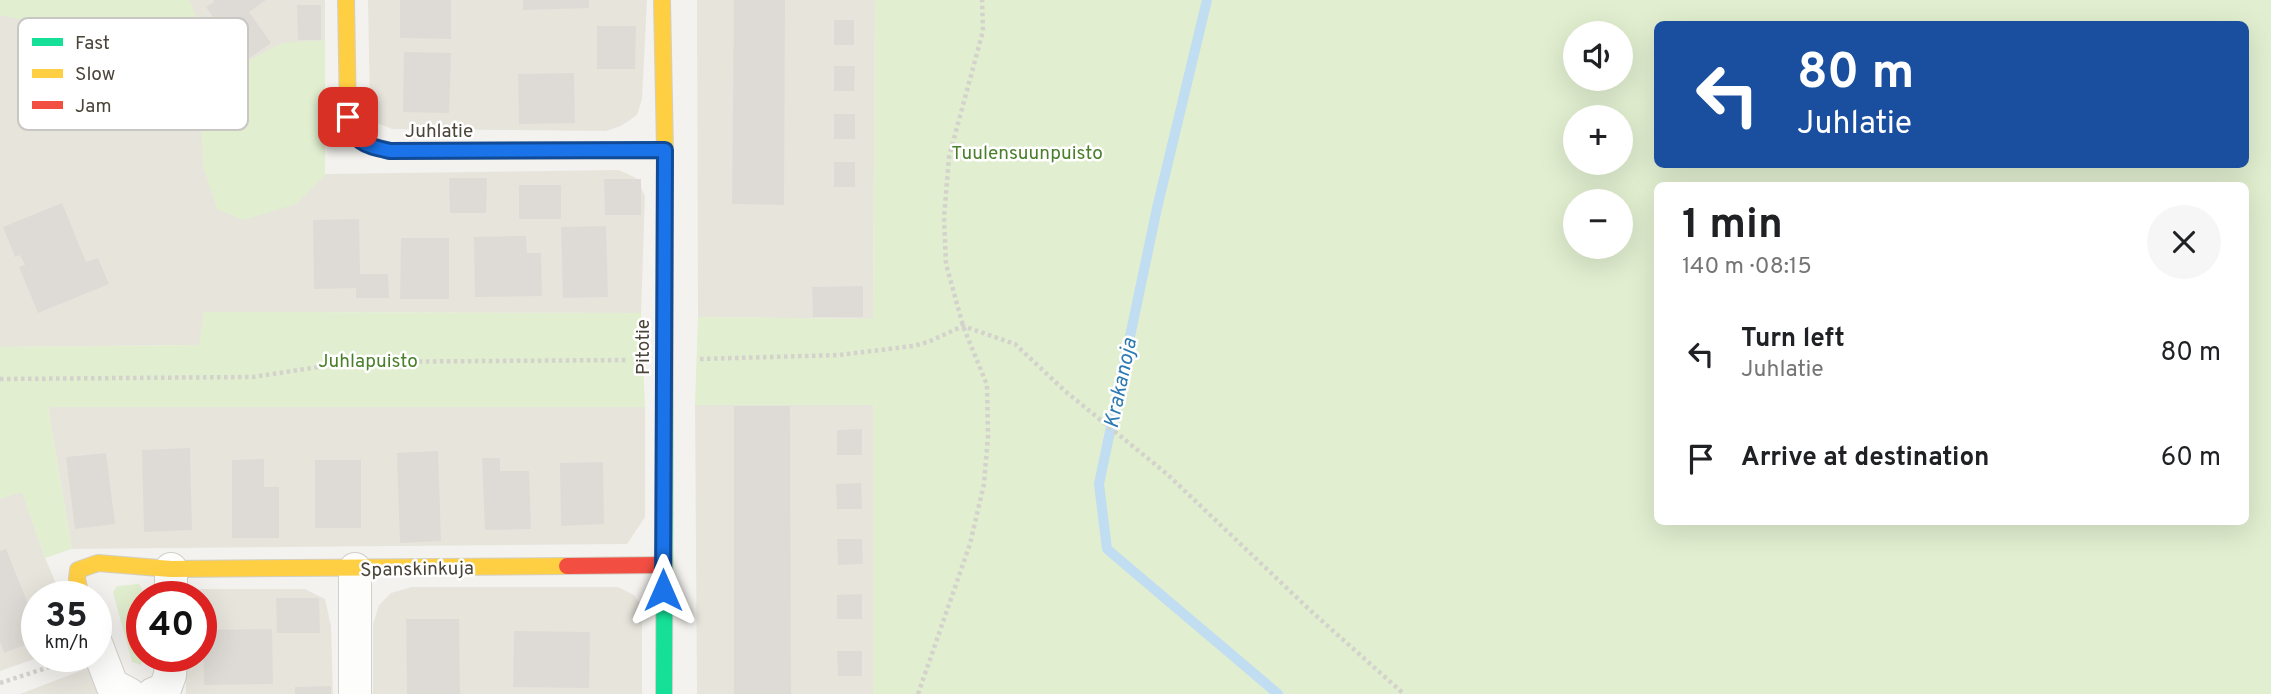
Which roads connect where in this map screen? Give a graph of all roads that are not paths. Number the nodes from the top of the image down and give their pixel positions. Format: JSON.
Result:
{"nodes":[{"id":1,"x":346,"y":0,"type":"edge"},
{"id":2,"x":662,"y":0,"type":"edge"},
{"id":3,"x":665,"y":150,"type":"junction"},
{"id":4,"x":663,"y":565,"type":"junction"},
{"id":5,"x":355,"y":569,"type":"junction"},
{"id":6,"x":77,"y":581,"type":"edge"},
{"id":7,"x":164,"y":581,"type":"edge"},
{"id":8,"x":197,"y":581,"type":"edge"},
{"id":9,"x":107,"y":672,"type":"edge"},
{"id":10,"x":170,"y":672,"type":"edge"},
{"id":11,"x":129,"y":694,"type":"edge"},
{"id":12,"x":153,"y":694,"type":"edge"},
{"id":13,"x":355,"y":694,"type":"edge"},
{"id":14,"x":664,"y":694,"type":"edge"}],
"edges":[{"from":1,"to":3,"type":"street","name":"Juhlatie"},
{"from":2,"to":3,"type":"street","name":"Pitotie"},
{"from":3,"to":4,"type":"street","name":"Pitotie"},
{"from":4,"to":5,"type":"street","name":"Spanskinkuja"},
{"from":4,"to":14,"type":"street","name":"Pitotie"},
{"from":5,"to":8,"type":"street","name":"Spanskinkuja"},
{"from":5,"to":13,"type":"street"},
{"from":6,"to":7,"type":"street","name":"Spanskinkuja"},
{"from":9,"to":11,"type":"street"},
{"from":10,"to":12,"type":"street"}]}
